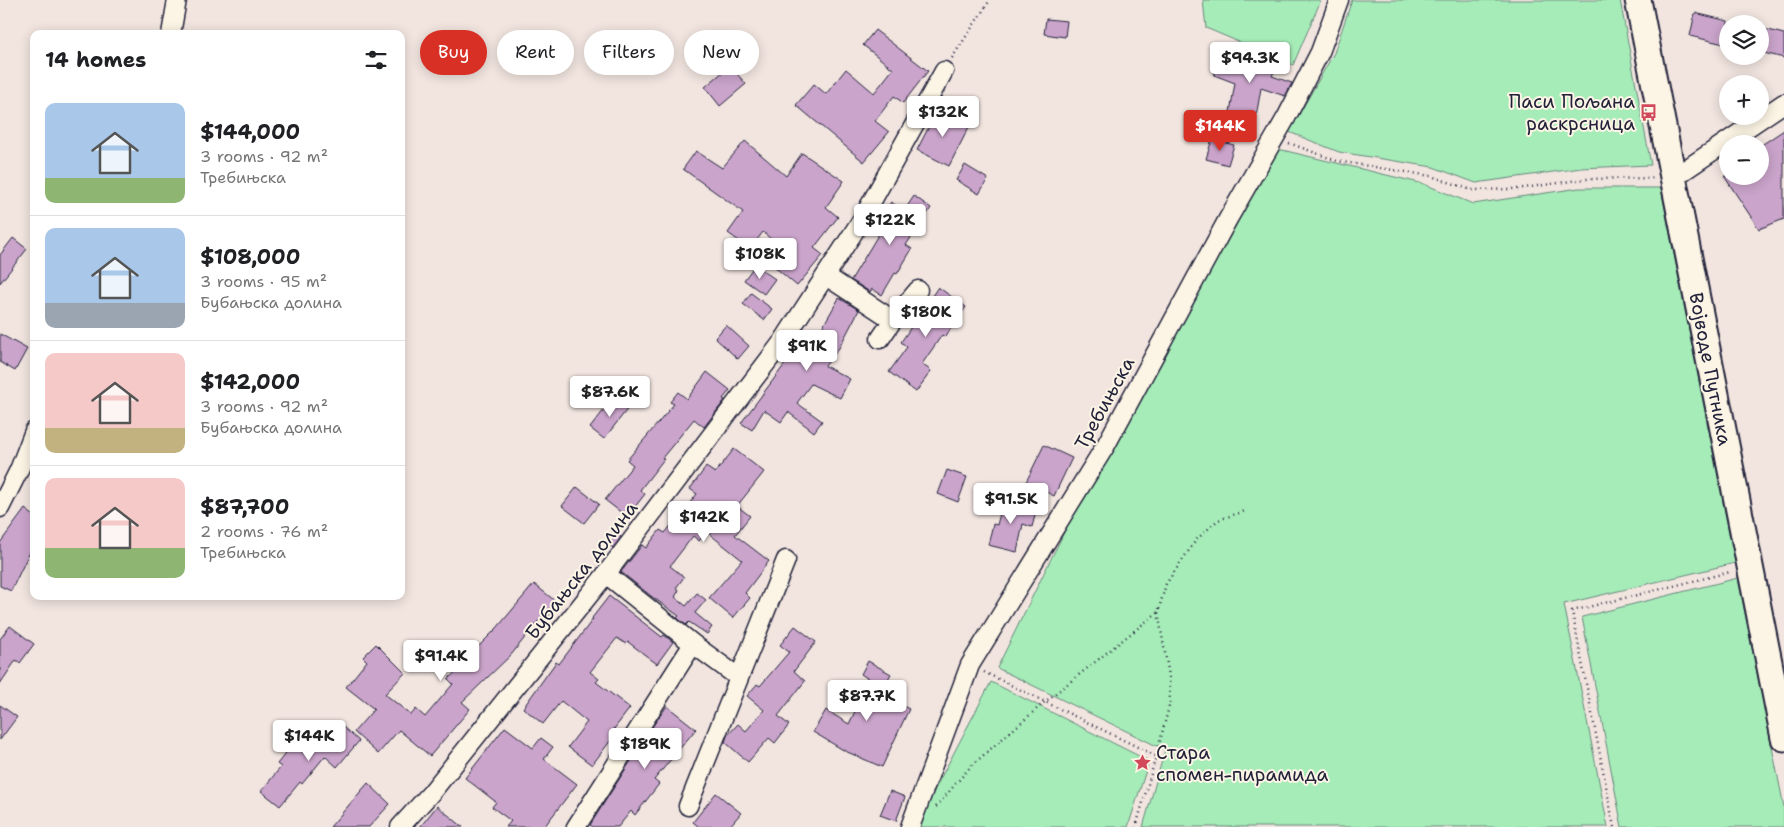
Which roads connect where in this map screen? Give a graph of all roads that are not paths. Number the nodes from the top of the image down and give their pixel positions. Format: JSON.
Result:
{"nodes":[{"id":1,"x":177,"y":0,"type":"edge"},
{"id":2,"x":1340,"y":0,"type":"edge"},
{"id":3,"x":1638,"y":0,"type":"edge"},
{"id":4,"x":172,"y":30,"type":"edge"},
{"id":5,"x":944,"y":71,"type":"road end"},
{"id":6,"x":1784,"y":103,"type":"edge"},
{"id":7,"x":1673,"y":178,"type":"junction"},
{"id":8,"x":826,"y":276,"type":"junction"},
{"id":9,"x":918,"y":290,"type":"dead end"},
{"id":10,"x":893,"y":320,"type":"junction"},
{"id":11,"x":880,"y":340,"type":"dead end"},
{"id":12,"x":30,"y":441,"type":"edge"},
{"id":13,"x":0,"y":508,"type":"edge"},
{"id":14,"x":786,"y":560,"type":"dead end"},
{"id":15,"x":606,"y":574,"type":"junction"},
{"id":16,"x":693,"y":644,"type":"junction"},
{"id":17,"x":738,"y":676,"type":"junction"},
{"id":18,"x":1784,"y":738,"type":"edge"},
{"id":19,"x":688,"y":806,"type":"dead end"},
{"id":20,"x":400,"y":827,"type":"edge"},
{"id":21,"x":576,"y":827,"type":"edge"},
{"id":22,"x":910,"y":827,"type":"edge"}],
"edges":[{"from":1,"to":4,"type":"street"},
{"from":2,"to":22,"type":"street","name":"Требињска"},
{"from":3,"to":7,"type":"street","name":"Војводе Путника"},
{"from":5,"to":8,"type":"street","name":"Бубањска долина"},
{"from":6,"to":7,"type":"street"},
{"from":7,"to":18,"type":"street","name":"Војводе Путника"},
{"from":8,"to":10,"type":"street"},
{"from":8,"to":15,"type":"street","name":"Бубањска долина"},
{"from":9,"to":10,"type":"street"},
{"from":10,"to":11,"type":"street"},
{"from":12,"to":13,"type":"street"},
{"from":14,"to":17,"type":"street"},
{"from":15,"to":16,"type":"street"},
{"from":15,"to":20,"type":"street","name":"Бубањска долина"},
{"from":16,"to":17,"type":"street"},
{"from":16,"to":21,"type":"street"},
{"from":17,"to":19,"type":"street"}]}
